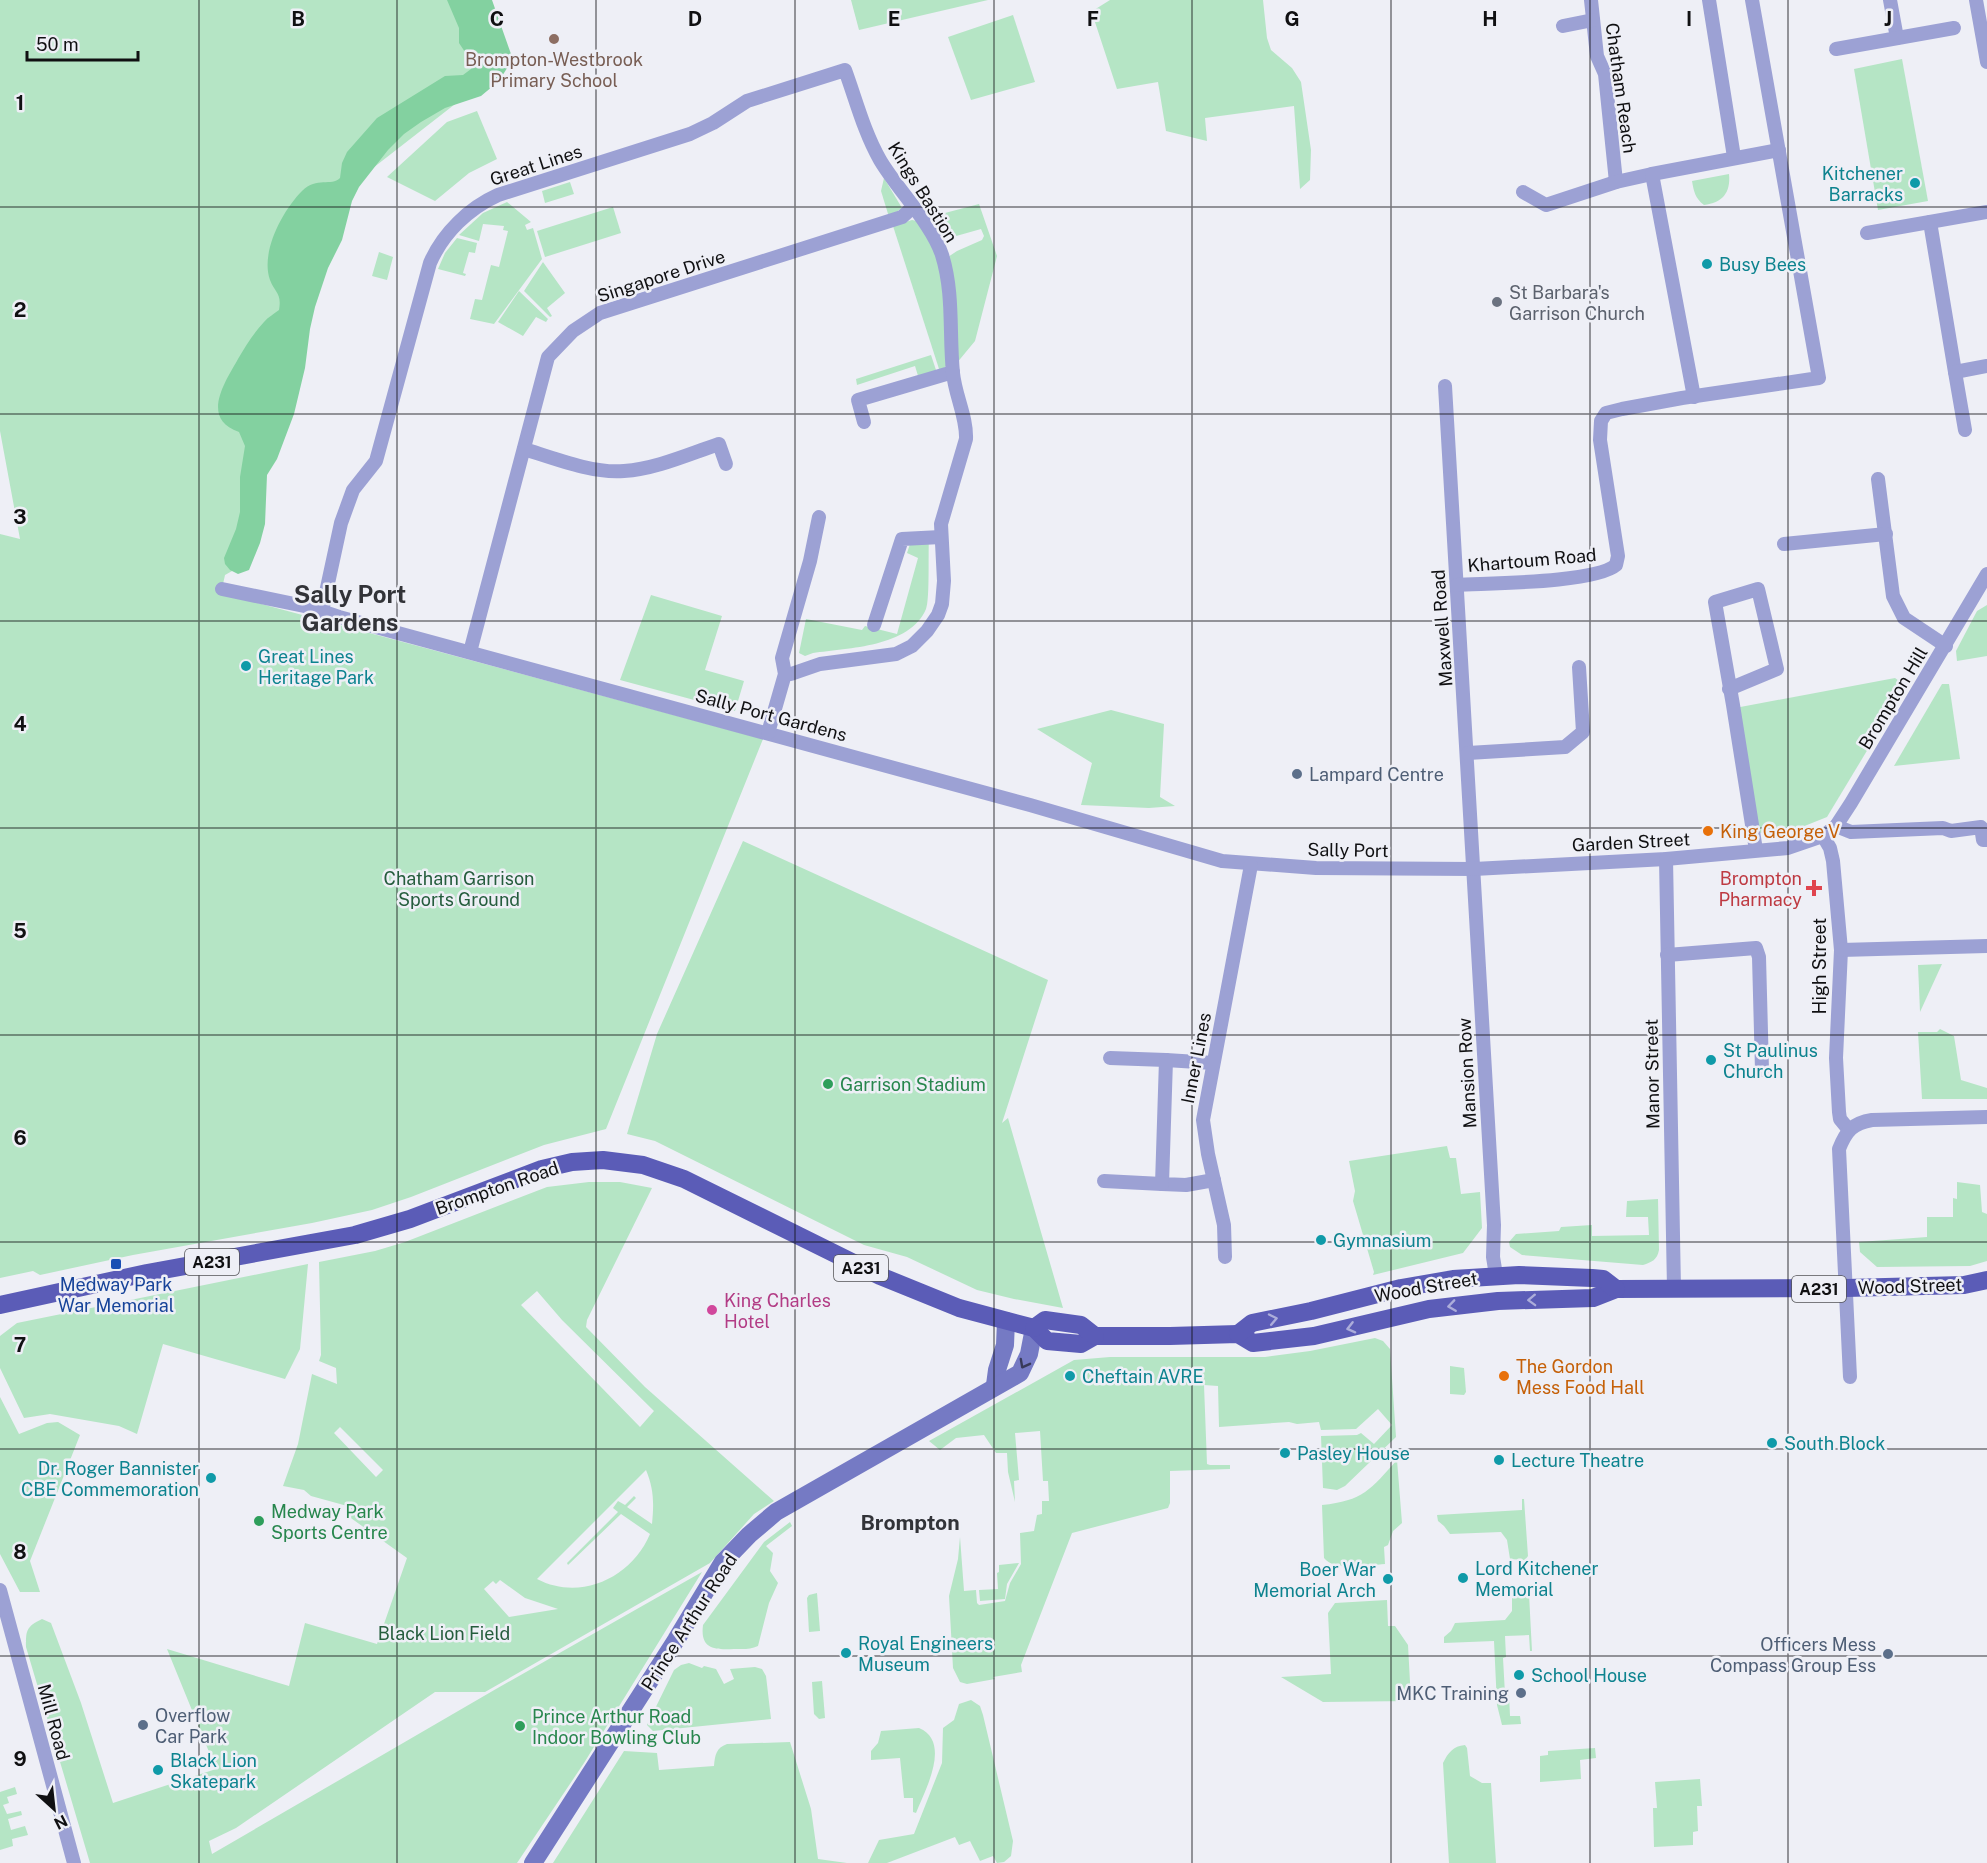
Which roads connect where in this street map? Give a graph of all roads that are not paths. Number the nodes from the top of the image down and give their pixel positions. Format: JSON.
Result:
{"nodes":[{"id":1,"x":1591,"y":0,"type":"edge"},
{"id":2,"x":1709,"y":0,"type":"edge"},
{"id":3,"x":1752,"y":0,"type":"edge"},
{"id":4,"x":1890,"y":0,"type":"edge"},
{"id":5,"x":1976,"y":0,"type":"edge"},
{"id":6,"x":1593,"y":20,"type":"junction"},
{"id":7,"x":1563,"y":26,"type":"dead end"},
{"id":8,"x":1954,"y":28,"type":"dead end"},
{"id":9,"x":1897,"y":38,"type":"junction"},
{"id":10,"x":1836,"y":49,"type":"dead end"},
{"id":11,"x":1987,"y":62,"type":"edge"},
{"id":12,"x":845,"y":70,"type":"joint"},
{"id":13,"x":1779,"y":150,"type":"junction"},
{"id":14,"x":1734,"y":157,"type":"junction"},
{"id":15,"x":1652,"y":174,"type":"junction"},
{"id":16,"x":1616,"y":182,"type":"junction"},
{"id":17,"x":1523,"y":192,"type":"dead end"},
{"id":18,"x":913,"y":207,"type":"junction"},
{"id":19,"x":1987,"y":212,"type":"edge"},
{"id":20,"x":1930,"y":222,"type":"junction"},
{"id":21,"x":1867,"y":233,"type":"dead end"},
{"id":22,"x":1987,"y":366,"type":"edge"},
{"id":23,"x":953,"y":372,"type":"junction"},
{"id":24,"x":1955,"y":372,"type":"junction"},
{"id":25,"x":854,"y":386,"type":"dead end"},
{"id":26,"x":1445,"y":386,"type":"dead end"},
{"id":27,"x":1694,"y":397,"type":"junction"},
{"id":28,"x":858,"y":400,"type":"junction"},
{"id":29,"x":864,"y":422,"type":"dead end"},
{"id":30,"x":1965,"y":430,"type":"dead end"},
{"id":31,"x":524,"y":449,"type":"junction"},
{"id":32,"x":726,"y":465,"type":"dead end"},
{"id":33,"x":1878,"y":479,"type":"dead end"},
{"id":34,"x":819,"y":517,"type":"dead end"},
{"id":35,"x":1886,"y":534,"type":"junction"},
{"id":36,"x":940,"y":537,"type":"junction"},
{"id":37,"x":1784,"y":544,"type":"dead end"},
{"id":38,"x":1987,"y":574,"type":"edge"},
{"id":39,"x":1457,"y":585,"type":"junction"},
{"id":40,"x":222,"y":589,"type":"dead end"},
{"id":41,"x":315,"y":609,"type":"junction"},
{"id":42,"x":874,"y":625,"type":"dead end"},
{"id":43,"x":1946,"y":646,"type":"junction"},
{"id":44,"x":470,"y":652,"type":"junction"},
{"id":45,"x":1579,"y":667,"type":"dead end"},
{"id":46,"x":785,"y":674,"type":"junction"},
{"id":47,"x":1729,"y":689,"type":"junction"},
{"id":48,"x":768,"y":733,"type":"junction"},
{"id":49,"x":1468,"y":753,"type":"junction"},
{"id":50,"x":1836,"y":826,"type":"junction"},
{"id":51,"x":1823,"y":836,"type":"junction"},
{"id":52,"x":1987,"y":840,"type":"edge"},
{"id":53,"x":1756,"y":850,"type":"junction"},
{"id":54,"x":1666,"y":859,"type":"junction"},
{"id":55,"x":1222,"y":861,"type":"joint"},
{"id":56,"x":1251,"y":865,"type":"junction"},
{"id":57,"x":1474,"y":869,"type":"junction"},
{"id":58,"x":1987,"y":946,"type":"edge"},
{"id":59,"x":1841,"y":950,"type":"junction"},
{"id":60,"x":1667,"y":955,"type":"junction"},
{"id":61,"x":1110,"y":1058,"type":"dead end"},
{"id":62,"x":1166,"y":1060,"type":"junction"},
{"id":63,"x":1214,"y":1063,"type":"junction"},
{"id":64,"x":1762,"y":1070,"type":"dead end"},
{"id":65,"x":1987,"y":1117,"type":"edge"},
{"id":66,"x":1849,"y":1130,"type":"junction"},
{"id":67,"x":1214,"y":1180,"type":"junction"},
{"id":68,"x":1104,"y":1181,"type":"dead end"},
{"id":69,"x":1162,"y":1184,"type":"junction"},
{"id":70,"x":1225,"y":1257,"type":"dead end"},
{"id":71,"x":1496,"y":1275,"type":"junction"},
{"id":72,"x":1987,"y":1280,"type":"edge"},
{"id":73,"x":1401,"y":1288,"type":"junction"},
{"id":74,"x":1846,"y":1288,"type":"junction"},
{"id":75,"x":1616,"y":1289,"type":"junction"},
{"id":76,"x":1674,"y":1289,"type":"junction"},
{"id":77,"x":1498,"y":1301,"type":"junction"},
{"id":78,"x":0,"y":1305,"type":"edge"},
{"id":79,"x":1407,"y":1313,"type":"junction"},
{"id":80,"x":1006,"y":1322,"type":"junction"},
{"id":81,"x":1034,"y":1328,"type":"junction"},
{"id":82,"x":1238,"y":1334,"type":"junction"},
{"id":83,"x":1850,"y":1377,"type":"dead end"},
{"id":84,"x":995,"y":1385,"type":"junction"},
{"id":85,"x":0,"y":1590,"type":"edge"},
{"id":86,"x":74,"y":1863,"type":"edge"},
{"id":87,"x":533,"y":1863,"type":"edge"}],
"edges":[{"from":1,"to":6,"type":"street","name":"Chatham Reach"},
{"from":2,"to":14,"type":"street"},
{"from":3,"to":13,"type":"street","name":"Khartoum Road"},
{"from":4,"to":9,"type":"street"},
{"from":5,"to":11,"type":"street"},
{"from":6,"to":7,"type":"street"},
{"from":6,"to":16,"type":"street","name":"Chatham Reach"},
{"from":8,"to":9,"type":"street"},
{"from":9,"to":10,"type":"street"},
{"from":12,"to":18,"type":"street","name":"Kings Bastion"},
{"from":12,"to":41,"type":"street","name":"Great Lines"},
{"from":13,"to":14,"type":"street"},
{"from":13,"to":27,"type":"street","name":"Khartoum Road"},
{"from":14,"to":15,"type":"street"},
{"from":15,"to":16,"type":"street"},
{"from":15,"to":27,"type":"street"},
{"from":16,"to":17,"type":"street"},
{"from":18,"to":23,"type":"street","name":"Kings Bastion"},
{"from":18,"to":31,"type":"street","name":"Singapore Drive"},
{"from":19,"to":20,"type":"street"},
{"from":20,"to":21,"type":"street"},
{"from":20,"to":24,"type":"street"},
{"from":22,"to":24,"type":"street"},
{"from":23,"to":28,"type":"street"},
{"from":23,"to":36,"type":"street","name":"Kings Bastion"},
{"from":24,"to":30,"type":"street"},
{"from":25,"to":28,"type":"street"},
{"from":26,"to":39,"type":"street","name":"Maxwell Road"},
{"from":27,"to":39,"type":"street","name":"Khartoum Road"},
{"from":28,"to":29,"type":"street"},
{"from":31,"to":32,"type":"street"},
{"from":31,"to":44,"type":"street","name":"Singapore Drive"},
{"from":33,"to":35,"type":"street"},
{"from":34,"to":46,"type":"street"},
{"from":35,"to":37,"type":"street"},
{"from":35,"to":43,"type":"street"},
{"from":36,"to":42,"type":"street"},
{"from":36,"to":46,"type":"street","name":"Kings Bastion"},
{"from":38,"to":43,"type":"street","name":"Brompton Hill"},
{"from":39,"to":49,"type":"street","name":"Maxwell Road"},
{"from":40,"to":41,"type":"street","name":"Sally Port Gardens"},
{"from":41,"to":44,"type":"street","name":"Sally Port Gardens"},
{"from":43,"to":50,"type":"street","name":"Brompton Hill"},
{"from":44,"to":48,"type":"street","name":"Sally Port Gardens"},
{"from":45,"to":49,"type":"street"},
{"from":46,"to":48,"type":"street"},
{"from":47,"to":47,"type":"street"},
{"from":47,"to":53,"type":"street"},
{"from":48,"to":55,"type":"street","name":"Sally Port Gardens"},
{"from":49,"to":57,"type":"street","name":"Maxwell Road"},
{"from":50,"to":51,"type":"street","name":"Brompton Hill"},
{"from":50,"to":52,"type":"street"},
{"from":51,"to":53,"type":"street","name":"Garden Street"},
{"from":51,"to":59,"type":"street","name":"High Street"},
{"from":53,"to":54,"type":"street","name":"Garden Street"},
{"from":54,"to":57,"type":"street","name":"Garden Street"},
{"from":54,"to":60,"type":"street","name":"Manor Street"},
{"from":55,"to":56,"type":"street","name":"Sally Port"},
{"from":56,"to":57,"type":"street","name":"Sally Port"},
{"from":56,"to":63,"type":"street","name":"Inner Lines"},
{"from":57,"to":71,"type":"street","name":"Mansion Row"},
{"from":58,"to":59,"type":"street"},
{"from":59,"to":66,"type":"street","name":"High Street"},
{"from":60,"to":64,"type":"street"},
{"from":60,"to":76,"type":"street","name":"Manor Street"},
{"from":61,"to":62,"type":"street"},
{"from":62,"to":63,"type":"street"},
{"from":62,"to":69,"type":"street"},
{"from":63,"to":67,"type":"street","name":"Inner Lines"},
{"from":65,"to":66,"type":"street"},
{"from":66,"to":74,"type":"street"},
{"from":67,"to":69,"type":"street"},
{"from":67,"to":70,"type":"street","name":"Inner Lines"},
{"from":68,"to":69,"type":"street"},
{"from":71,"to":73,"type":"main road","name":"Wood Street","number":"A231"},
{"from":71,"to":75,"type":"main road","name":"Wood Street","number":"A231"},
{"from":71,"to":77,"type":"main road"},
{"from":72,"to":74,"type":"main road","name":"Wood Street","number":"A231"},
{"from":73,"to":79,"type":"main road"},
{"from":82,"to":73,"type":"main road","name":"Wood Street","number":"A231","one_way":true},
{"from":74,"to":76,"type":"main road","name":"Wood Street","number":"A231"},
{"from":74,"to":83,"type":"street"},
{"from":75,"to":76,"type":"main road","name":"Wood Street","number":"A231"},
{"from":75,"to":77,"type":"main road","name":"Wood Street","number":"A231","one_way":true},
{"from":77,"to":79,"type":"main road","name":"Wood Street","number":"A231","one_way":true},
{"from":78,"to":80,"type":"main road","name":"Brompton Road","number":"A231"},
{"from":79,"to":82,"type":"main road","name":"Wood Street","number":"A231","one_way":true},
{"from":80,"to":81,"type":"main road","name":"Wood Street","number":"A231"},
{"from":80,"to":84,"type":"main road"},
{"from":81,"to":82,"type":"main road","name":"Wood Street","number":"A231"},
{"from":81,"to":84,"type":"main road","name":"Prince Arthur Road","one_way":true},
{"from":84,"to":87,"type":"main road","name":"Prince Arthur Road"},
{"from":85,"to":86,"type":"street","name":"Mill Road"}]}
